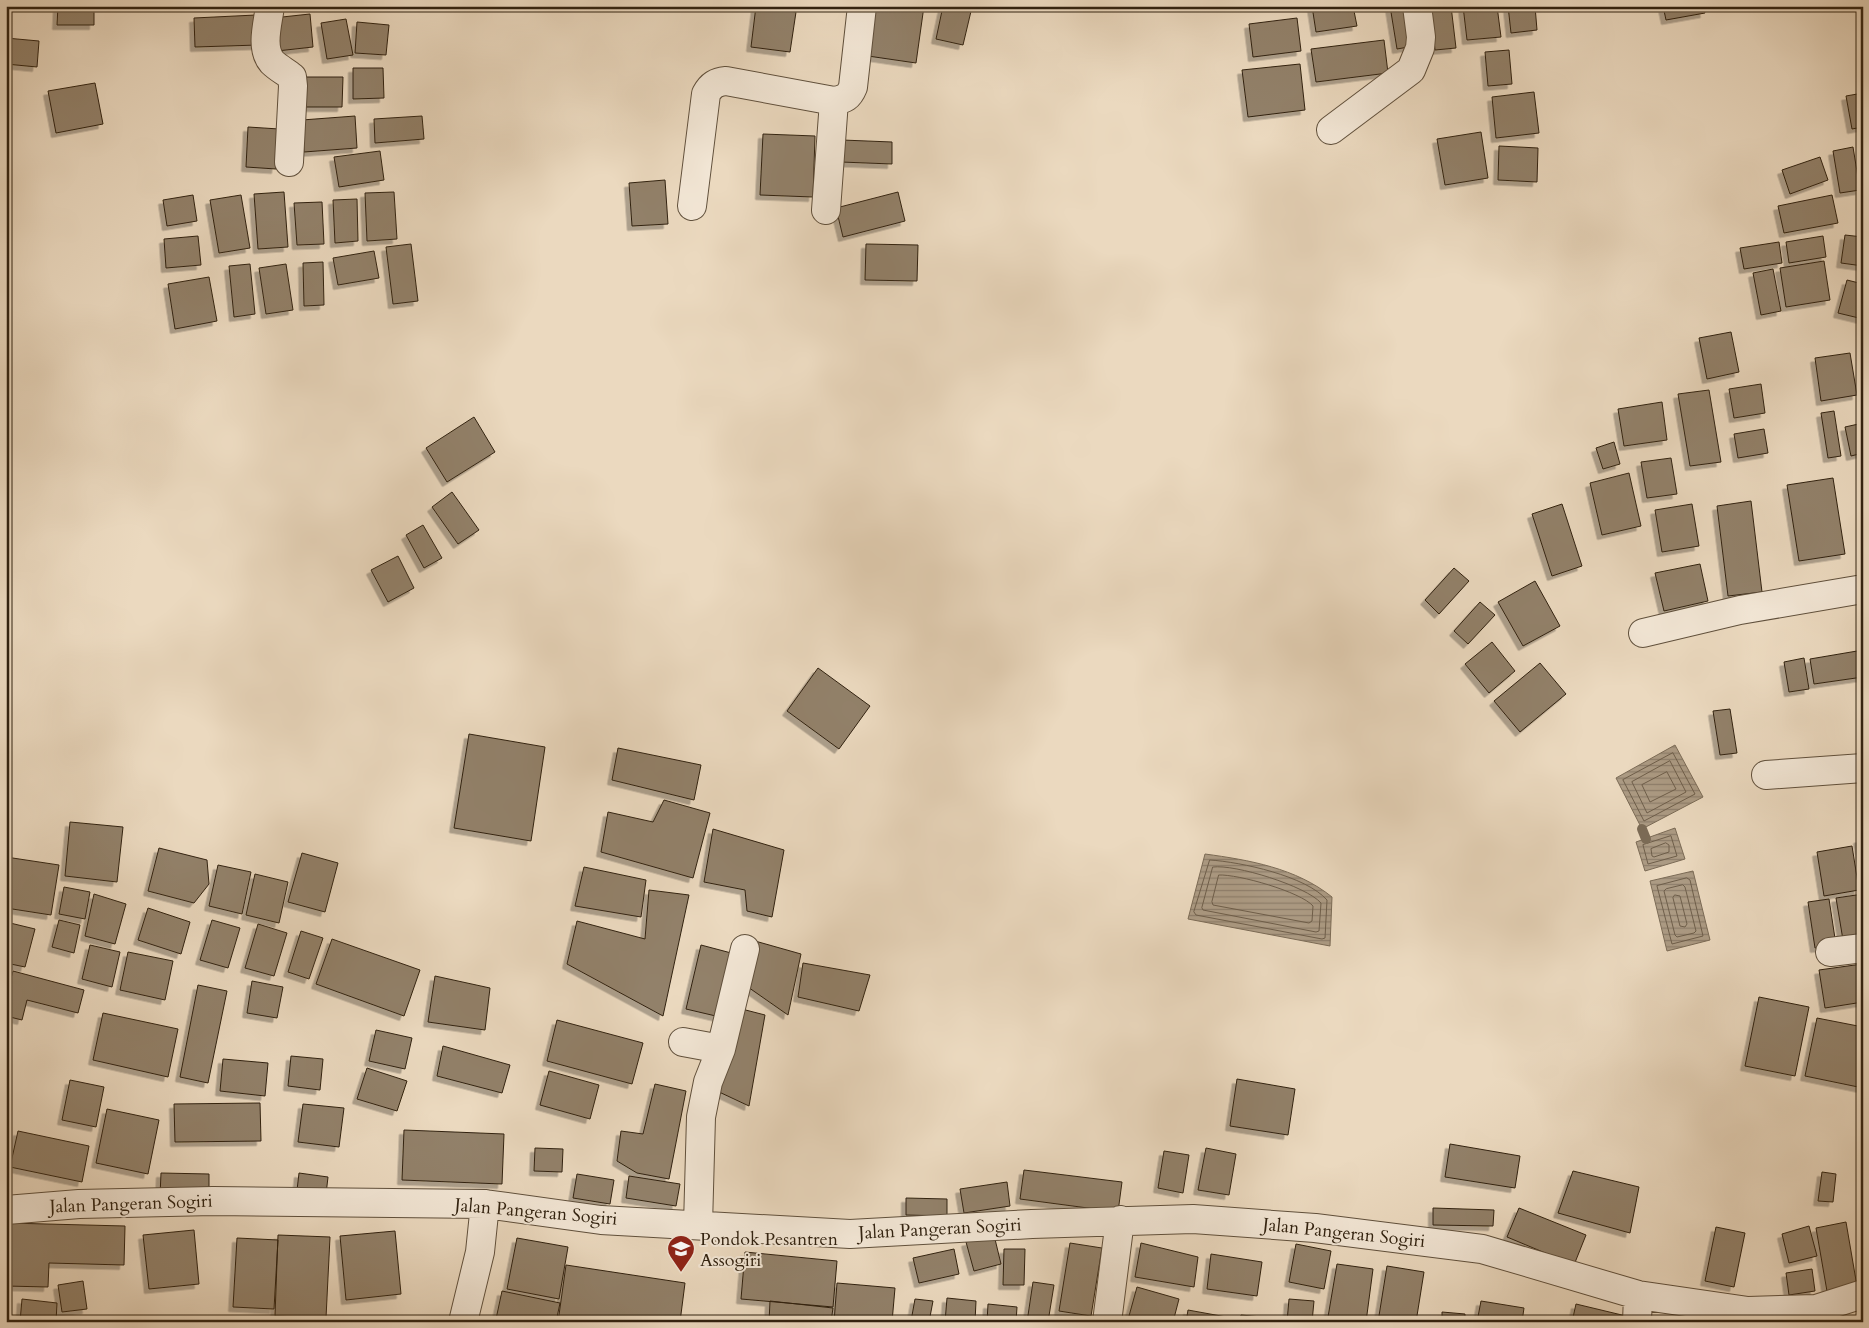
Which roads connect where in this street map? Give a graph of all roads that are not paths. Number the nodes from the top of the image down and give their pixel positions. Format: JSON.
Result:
{"nodes":[{"id":1,"x":270,"y":6,"type":"edge"},
{"id":2,"x":862,"y":6,"type":"edge"},
{"id":3,"x":1418,"y":6,"type":"edge"},
{"id":4,"x":834,"y":101,"type":"junction"},
{"id":5,"x":1331,"y":130,"type":"dead end"},
{"id":6,"x":289,"y":162,"type":"dead end"},
{"id":7,"x":692,"y":206,"type":"dead end"},
{"id":8,"x":826,"y":210,"type":"dead end"},
{"id":9,"x":1863,"y":589,"type":"edge"},
{"id":10,"x":1643,"y":634,"type":"dead end"},
{"id":11,"x":1863,"y":768,"type":"edge"},
{"id":12,"x":1766,"y":775,"type":"dead end"},
{"id":13,"x":1863,"y":948,"type":"edge"},
{"id":14,"x":745,"y":949,"type":"dead end"},
{"id":15,"x":1830,"y":952,"type":"dead end"},
{"id":16,"x":683,"y":1042,"type":"dead end"},
{"id":17,"x":721,"y":1049,"type":"junction"},
{"id":18,"x":485,"y":1204,"type":"junction"},
{"id":19,"x":6,"y":1210,"type":"edge"},
{"id":20,"x":1120,"y":1220,"type":"junction"},
{"id":21,"x":698,"y":1225,"type":"junction"},
{"id":22,"x":1863,"y":1294,"type":"edge"},
{"id":23,"x":1637,"y":1309,"type":"edge"},
{"id":24,"x":1816,"y":1315,"type":"edge"},
{"id":25,"x":1747,"y":1316,"type":"edge"},
{"id":26,"x":463,"y":1322,"type":"edge"},
{"id":27,"x":1107,"y":1322,"type":"edge"}],
"edges":[{"from":1,"to":6,"type":"street"},
{"from":2,"to":4,"type":"street"},
{"from":3,"to":5,"type":"street"},
{"from":4,"to":7,"type":"street"},
{"from":4,"to":8,"type":"street"},
{"from":9,"to":10,"type":"street"},
{"from":11,"to":12,"type":"street"},
{"from":13,"to":15,"type":"street"},
{"from":14,"to":17,"type":"street"},
{"from":16,"to":17,"type":"street"},
{"from":17,"to":21,"type":"street"},
{"from":18,"to":19,"type":"street","name":"Jalan Pangeran Sogiri"},
{"from":18,"to":21,"type":"street","name":"Jalan Pangeran Sogiri"},
{"from":18,"to":26,"type":"street"},
{"from":20,"to":21,"type":"street","name":"Jalan Pangeran Sogiri"},
{"from":20,"to":23,"type":"street","name":"Jalan Pangeran Sogiri"},
{"from":20,"to":27,"type":"street"},
{"from":22,"to":24,"type":"street","name":"Jalan Pangeran Sogiri"},
{"from":23,"to":25,"type":"street","name":"Jalan Pangeran Sogiri"},
{"from":24,"to":25,"type":"street","name":"Jalan Pangeran Sogiri"}]}
